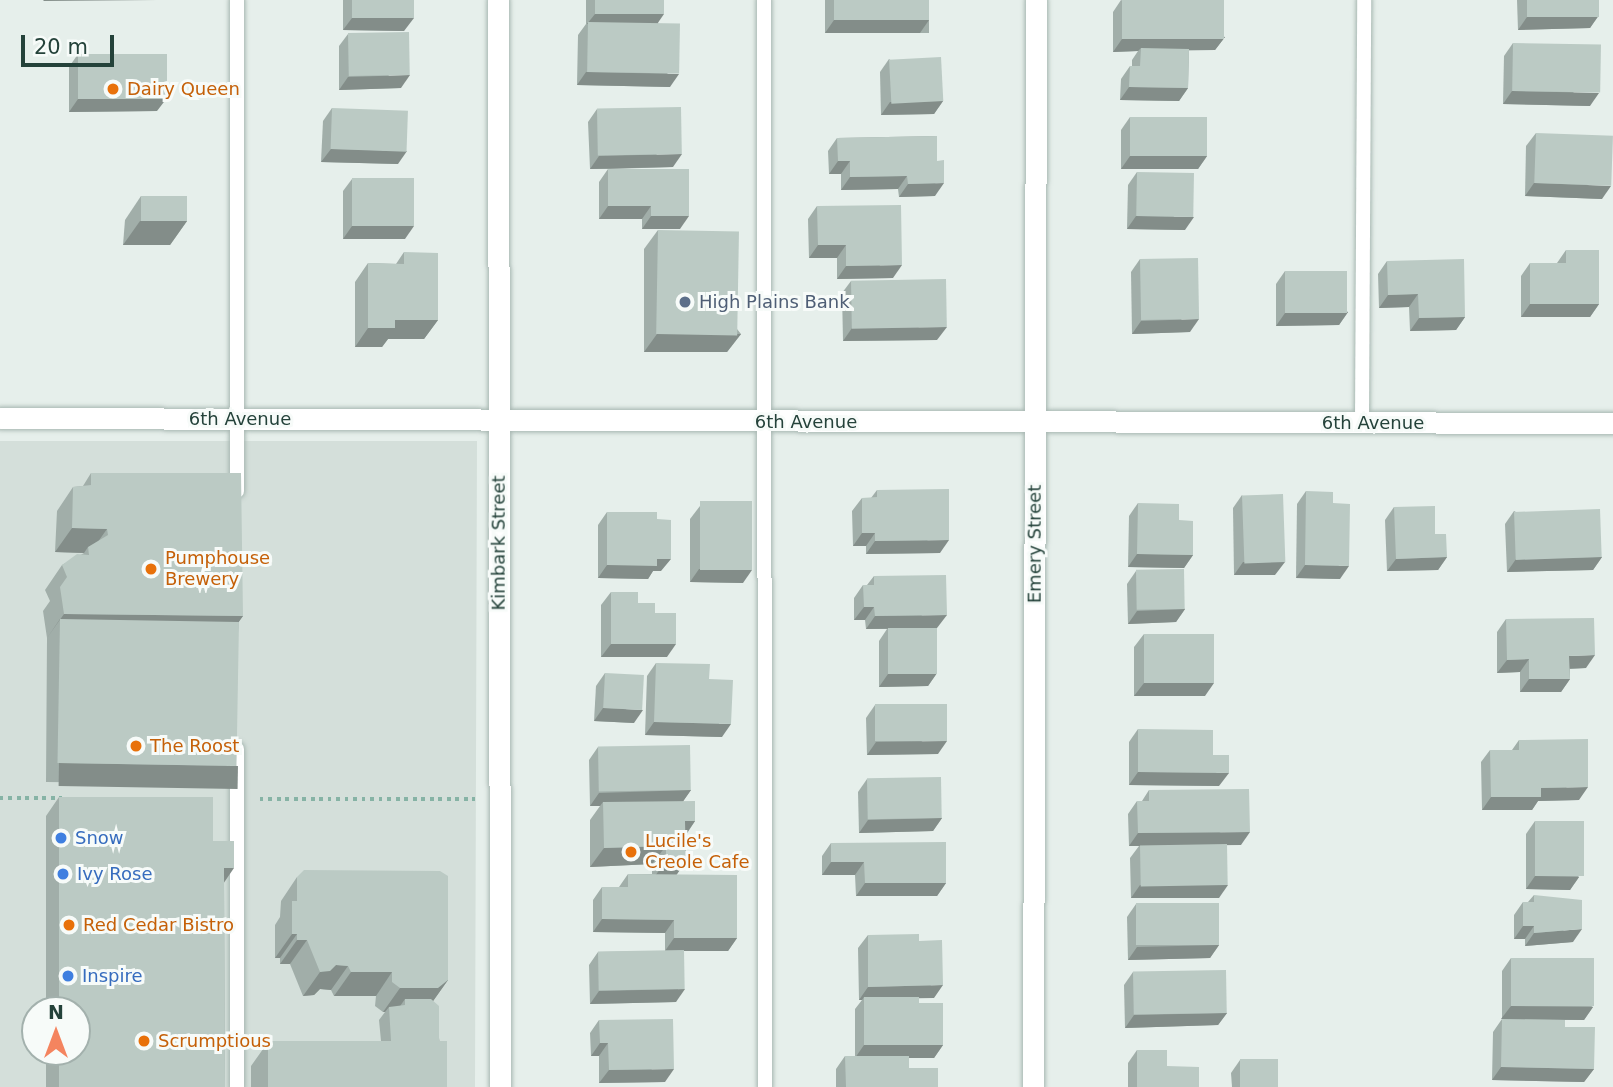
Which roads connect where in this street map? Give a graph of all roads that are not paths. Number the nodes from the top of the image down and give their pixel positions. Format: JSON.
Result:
{"nodes":[{"id":1,"x":237,"y":0,"type":"edge"},
{"id":2,"x":498,"y":0,"type":"edge"},
{"id":3,"x":764,"y":0,"type":"edge"},
{"id":4,"x":1037,"y":0,"type":"edge"},
{"id":5,"x":1364,"y":0,"type":"edge"},
{"id":6,"x":0,"y":418,"type":"edge"},
{"id":7,"x":236,"y":419,"type":"junction"},
{"id":8,"x":499,"y":420,"type":"junction"},
{"id":9,"x":762,"y":421,"type":"junction"},
{"id":10,"x":1035,"y":423,"type":"junction"},
{"id":11,"x":1362,"y":423,"type":"junction"},
{"id":12,"x":1613,"y":423,"type":"edge"},
{"id":13,"x":237,"y":512,"type":"edge"},
{"id":14,"x":237,"y":730,"type":"edge"},
{"id":15,"x":237,"y":1087,"type":"edge"},
{"id":16,"x":500,"y":1087,"type":"edge"},
{"id":17,"x":765,"y":1087,"type":"edge"},
{"id":18,"x":1033,"y":1087,"type":"edge"}],
"edges":[{"from":1,"to":7,"type":"lane"},
{"from":2,"to":8,"type":"street","name":"Kimbark Street"},
{"from":3,"to":9,"type":"lane"},
{"from":4,"to":10,"type":"street","name":"Emery Street"},
{"from":5,"to":11,"type":"lane"},
{"from":6,"to":7,"type":"street","name":"6th Avenue"},
{"from":7,"to":8,"type":"street","name":"6th Avenue"},
{"from":7,"to":13,"type":"lane"},
{"from":8,"to":9,"type":"street","name":"6th Avenue"},
{"from":8,"to":16,"type":"street","name":"Kimbark Street"},
{"from":9,"to":10,"type":"street","name":"6th Avenue"},
{"from":9,"to":17,"type":"lane"},
{"from":10,"to":11,"type":"street","name":"6th Avenue"},
{"from":10,"to":18,"type":"street","name":"Emery Street"},
{"from":11,"to":12,"type":"street","name":"6th Avenue"},
{"from":14,"to":15,"type":"lane"}]}
